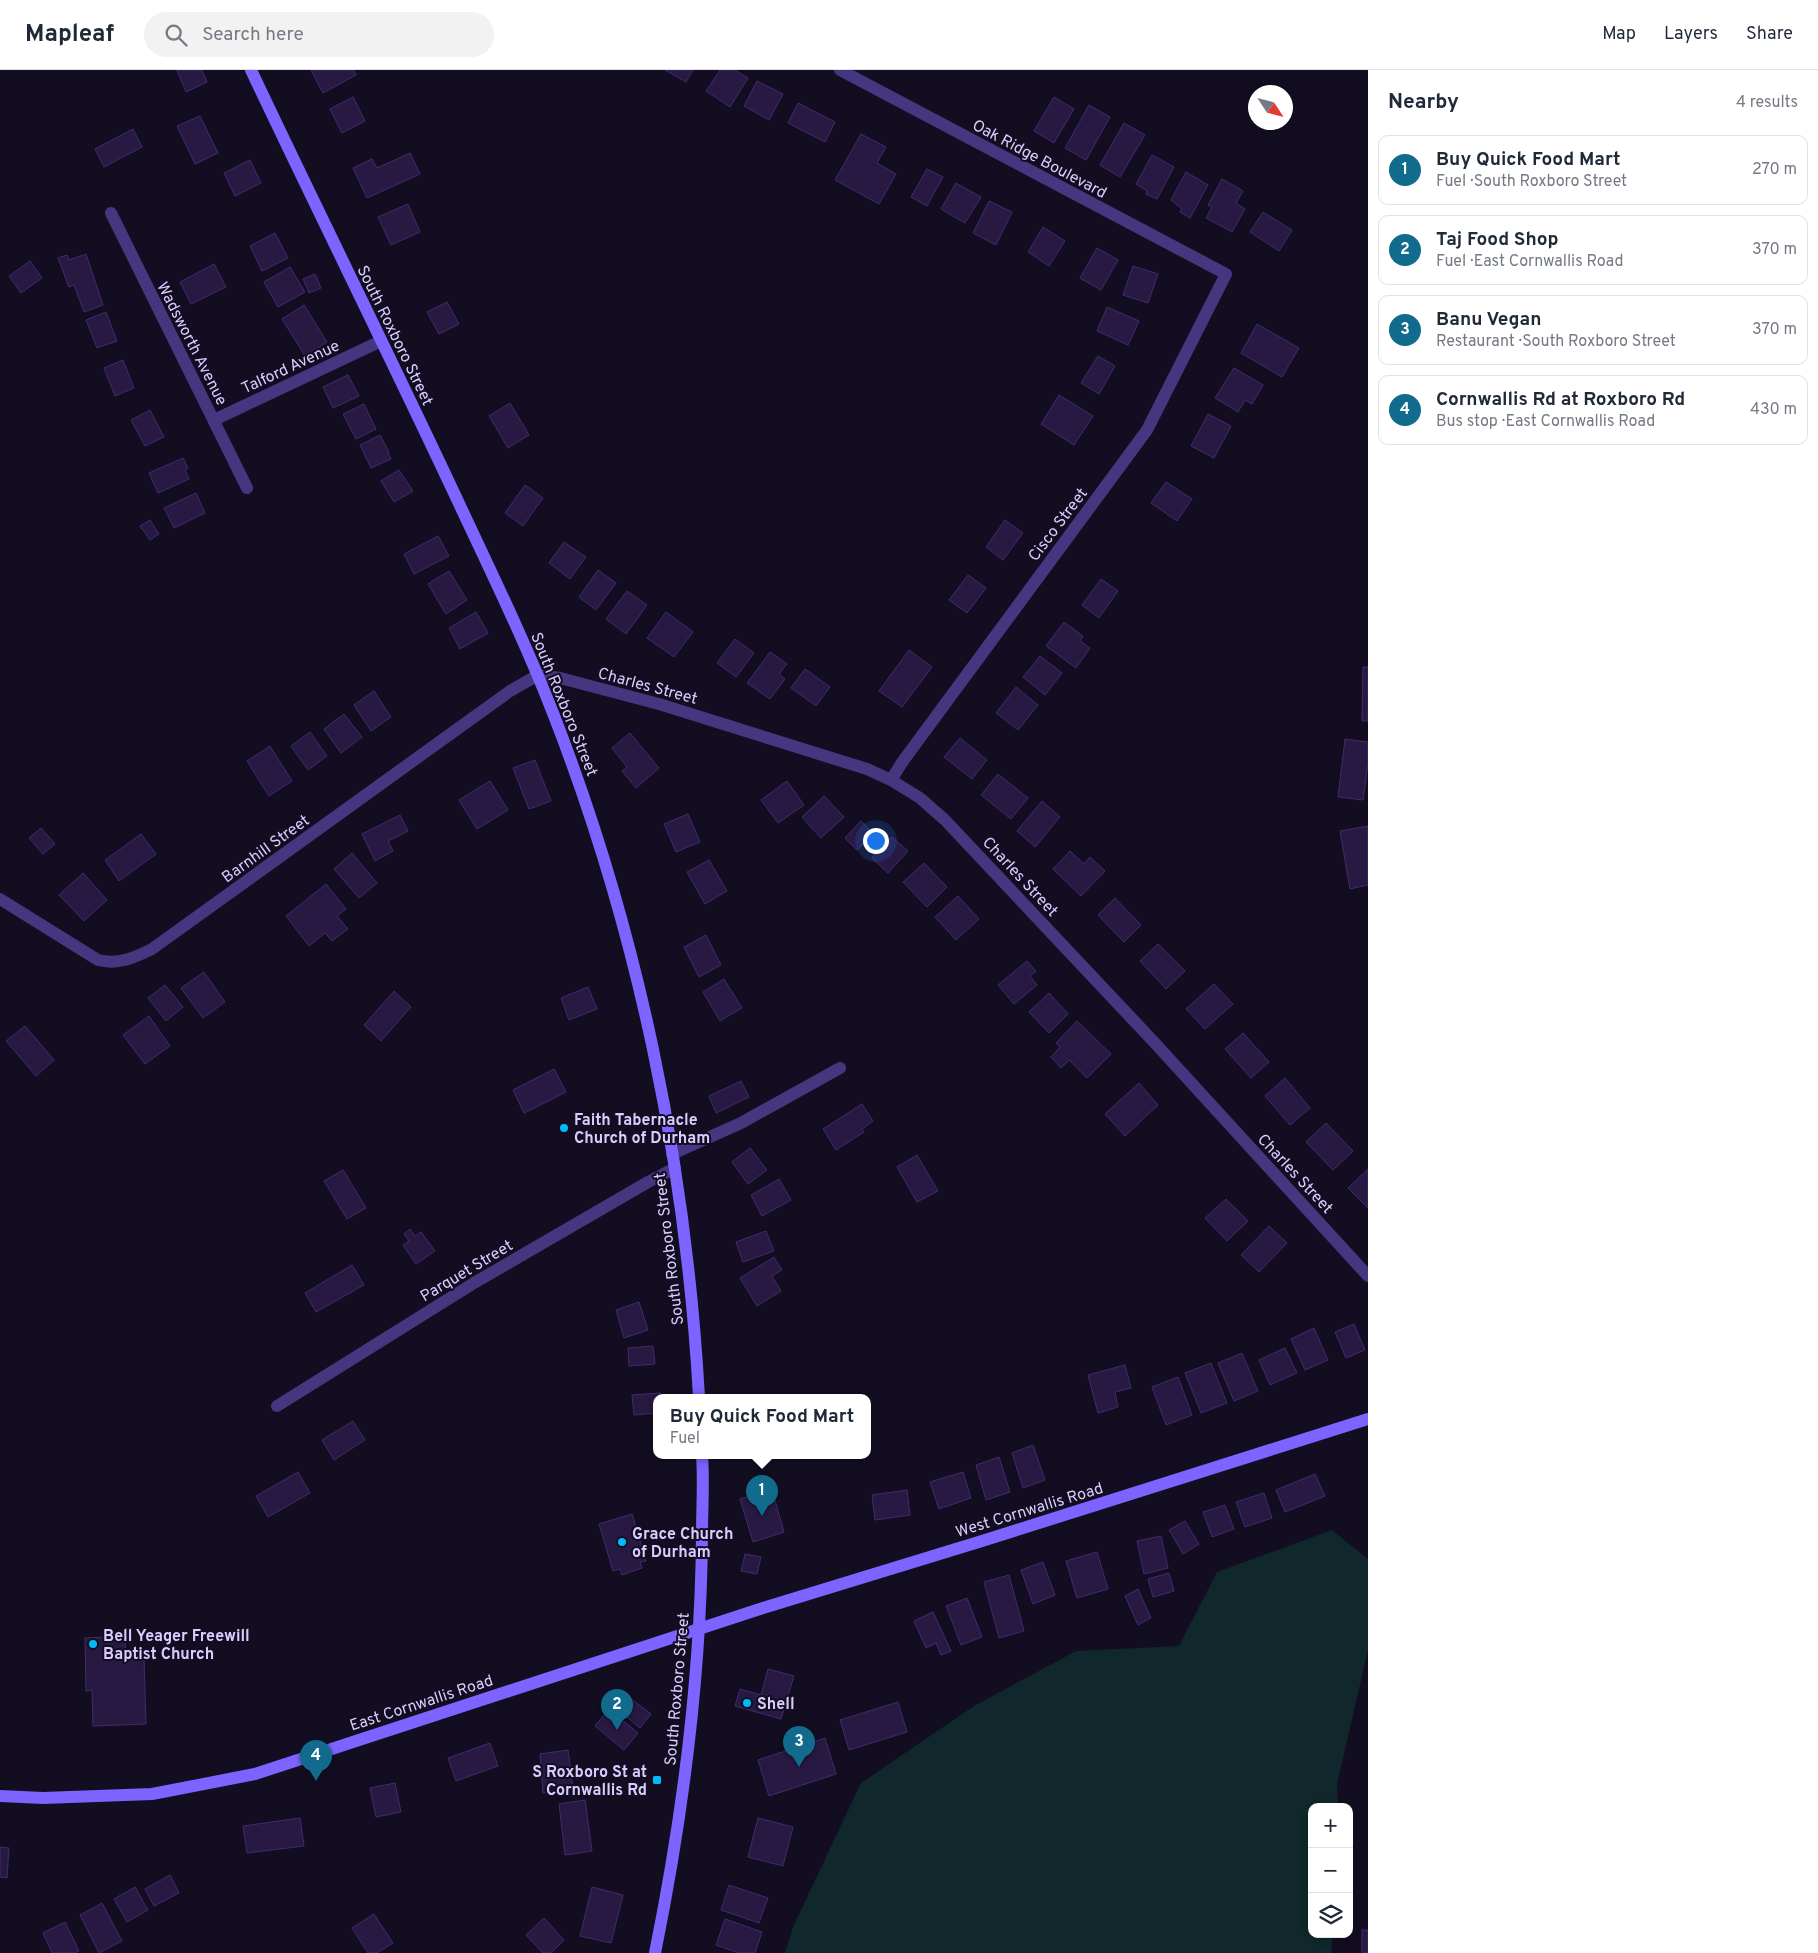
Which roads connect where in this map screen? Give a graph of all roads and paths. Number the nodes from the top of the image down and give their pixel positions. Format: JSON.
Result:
{"nodes":[{"id":1,"x":251,"y":70,"type":"edge"},
{"id":2,"x":840,"y":70,"type":"edge"},
{"id":3,"x":111,"y":213,"type":"dead end"},
{"id":4,"x":1226,"y":274,"type":"joint"},
{"id":5,"x":381,"y":341,"type":"junction"},
{"id":6,"x":214,"y":420,"type":"junction"},
{"id":7,"x":248,"y":488,"type":"dead end"},
{"id":8,"x":538,"y":676,"type":"junction"},
{"id":9,"x":891,"y":780,"type":"junction"},
{"id":10,"x":0,"y":899,"type":"edge"},
{"id":11,"x":840,"y":1068,"type":"dead end"},
{"id":12,"x":672,"y":1154,"type":"junction"},
{"id":13,"x":675,"y":1168,"type":"junction"},
{"id":14,"x":1368,"y":1276,"type":"edge"},
{"id":15,"x":699,"y":1394,"type":"edge"},
{"id":16,"x":277,"y":1406,"type":"dead end"},
{"id":17,"x":1368,"y":1419,"type":"edge"},
{"id":18,"x":702,"y":1459,"type":"edge"},
{"id":19,"x":698,"y":1629,"type":"junction"},
{"id":20,"x":0,"y":1796,"type":"edge"},
{"id":21,"x":655,"y":1953,"type":"edge"}],
"edges":[{"from":1,"to":5,"type":"street","name":"South Roxboro Street"},
{"from":2,"to":4,"type":"street","name":"Oak Ridge Boulevard"},
{"from":3,"to":6,"type":"street","name":"Wadsworth Avenue"},
{"from":4,"to":9,"type":"street","name":"Cisco Street"},
{"from":5,"to":6,"type":"street","name":"Talford Avenue"},
{"from":5,"to":8,"type":"street","name":"South Roxboro Street"},
{"from":6,"to":7,"type":"street","name":"Wadsworth Avenue"},
{"from":8,"to":9,"type":"street","name":"Charles Street"},
{"from":8,"to":10,"type":"street","name":"Barnhill Street"},
{"from":8,"to":12,"type":"street","name":"South Roxboro Street"},
{"from":9,"to":14,"type":"street","name":"Charles Street"},
{"from":11,"to":12,"type":"street"},
{"from":12,"to":13,"type":"street","name":"South Roxboro Street"},
{"from":13,"to":15,"type":"street","name":"South Roxboro Street"},
{"from":13,"to":16,"type":"street","name":"Parquet Street"},
{"from":17,"to":19,"type":"street","name":"West Cornwallis Road"},
{"from":18,"to":19,"type":"street","name":"South Roxboro Street"},
{"from":19,"to":20,"type":"street","name":"East Cornwallis Road"},
{"from":19,"to":21,"type":"street","name":"South Roxboro Street"}]}
